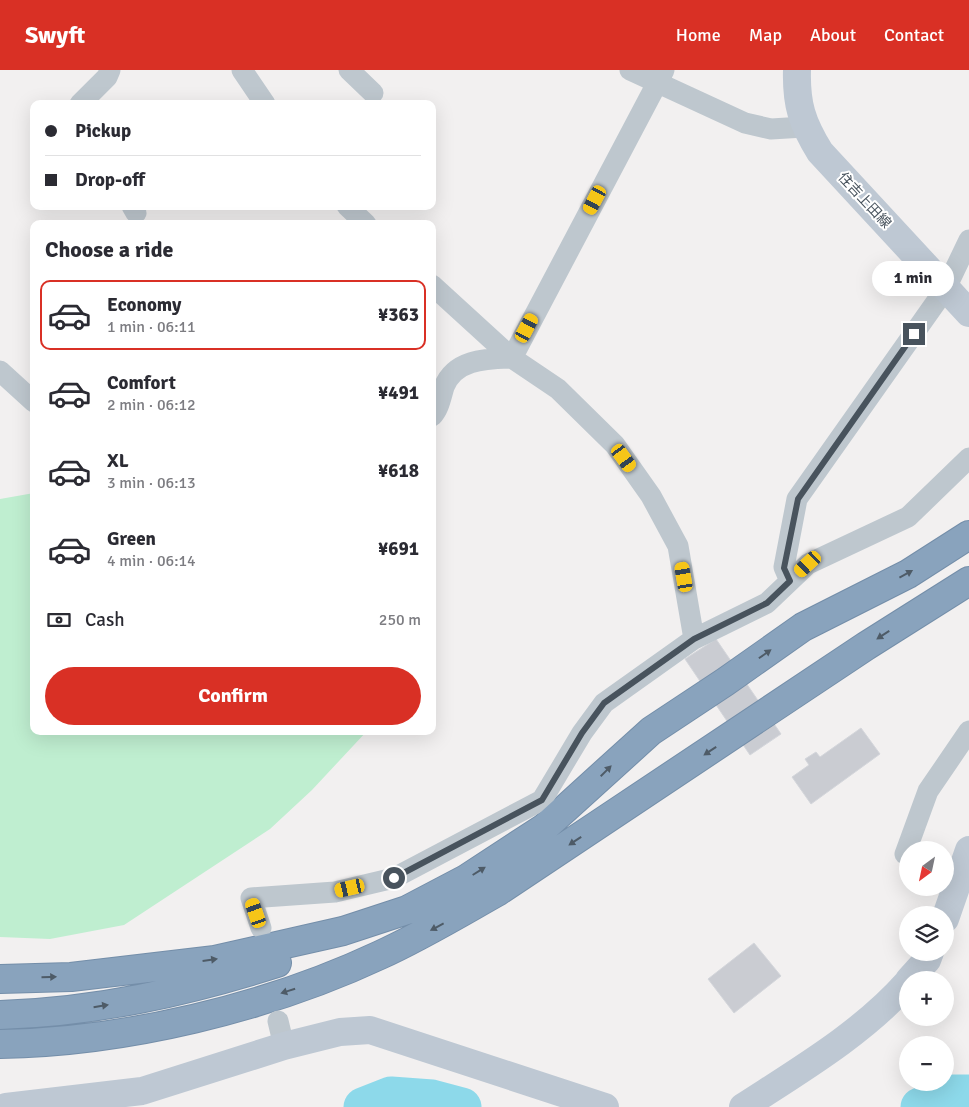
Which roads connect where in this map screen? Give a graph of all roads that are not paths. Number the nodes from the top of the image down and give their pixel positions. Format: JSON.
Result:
{"nodes":[{"id":1,"x":110,"y":70,"type":"edge"},
{"id":2,"x":242,"y":70,"type":"edge"},
{"id":3,"x":349,"y":70,"type":"edge"},
{"id":4,"x":630,"y":70,"type":"edge"},
{"id":5,"x":797,"y":70,"type":"edge"},
{"id":6,"x":660,"y":77,"type":"edge"},
{"id":7,"x":373,"y":93,"type":"dead end"},
{"id":8,"x":84,"y":100,"type":"edge"},
{"id":9,"x":262,"y":100,"type":"edge"},
{"id":10,"x":804,"y":127,"type":"junction"},
{"id":11,"x":351,"y":210,"type":"edge"},
{"id":12,"x":362,"y":220,"type":"edge"},
{"id":13,"x":969,"y":240,"type":"edge"},
{"id":14,"x":946,"y":288,"type":"junction"},
{"id":15,"x":436,"y":289,"type":"edge"},
{"id":16,"x":969,"y":313,"type":"edge"},
{"id":17,"x":512,"y":358,"type":"junction"},
{"id":18,"x":0,"y":371,"type":"edge"},
{"id":19,"x":30,"y":398,"type":"edge"},
{"id":20,"x":436,"y":412,"type":"edge"},
{"id":21,"x":969,"y":458,"type":"edge"},
{"id":22,"x":969,"y":534,"type":"edge"},
{"id":23,"x":790,"y":581,"type":"junction"},
{"id":24,"x":969,"y":581,"type":"edge"},
{"id":25,"x":694,"y":639,"type":"junction"},
{"id":26,"x":969,"y":731,"type":"edge"},
{"id":27,"x":910,"y":841,"type":"edge"},
{"id":28,"x":969,"y":850,"type":"edge"},
{"id":29,"x":950,"y":906,"type":"edge"},
{"id":30,"x":407,"y":910,"type":"junction"},
{"id":31,"x":261,"y":928,"type":"dead end"},
{"id":32,"x":925,"y":961,"type":"edge"},
{"id":33,"x":917,"y":971,"type":"edge"},
{"id":34,"x":0,"y":979,"type":"edge"},
{"id":35,"x":899,"y":992,"type":"edge"},
{"id":36,"x":0,"y":1015,"type":"edge"},
{"id":37,"x":0,"y":1044,"type":"edge"},
{"id":38,"x":6,"y":1107,"type":"edge"},
{"id":39,"x":605,"y":1107,"type":"edge"},
{"id":40,"x":743,"y":1107,"type":"edge"}],
"edges":[{"from":1,"to":8,"type":"street"},
{"from":2,"to":9,"type":"street"},
{"from":3,"to":7,"type":"street"},
{"from":4,"to":6,"type":"street"},
{"from":5,"to":10,"type":"street","name":"住吉上田線"},
{"from":6,"to":10,"type":"street"},
{"from":6,"to":17,"type":"street"},
{"from":10,"to":14,"type":"street","name":"住吉上田線"},
{"from":11,"to":12,"type":"street"},
{"from":13,"to":14,"type":"street"},
{"from":14,"to":16,"type":"street","name":"住吉上田線"},
{"from":14,"to":23,"type":"street"},
{"from":15,"to":17,"type":"street"},
{"from":17,"to":20,"type":"street"},
{"from":17,"to":25,"type":"street"},
{"from":18,"to":19,"type":"street"},
{"from":21,"to":23,"type":"street"},
{"from":30,"to":22,"type":"highway","one_way":true},
{"from":23,"to":25,"type":"street"},
{"from":24,"to":37,"type":"highway","one_way":true},
{"from":25,"to":31,"type":"street"},
{"from":26,"to":27,"type":"street"},
{"from":28,"to":29,"type":"street"},
{"from":34,"to":30,"type":"highway","one_way":true},
{"from":36,"to":30,"type":"highway","one_way":true},
{"from":32,"to":33,"type":"street"},
{"from":35,"to":40,"type":"street"},
{"from":38,"to":39,"type":"street"}]}
